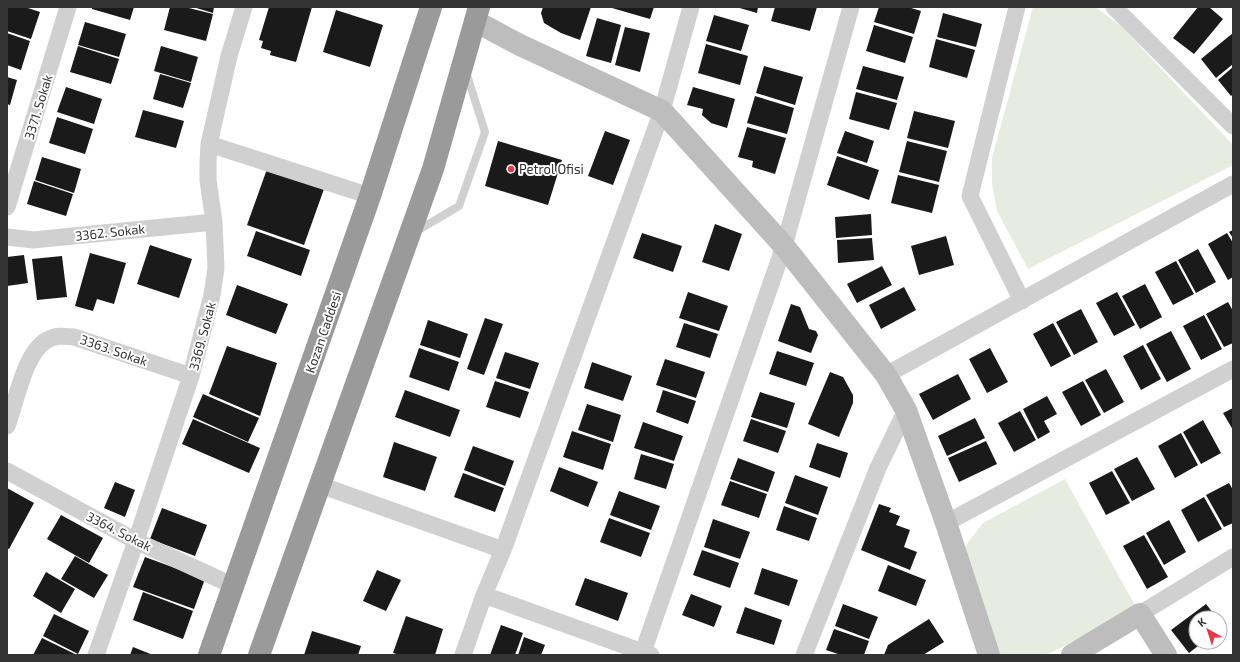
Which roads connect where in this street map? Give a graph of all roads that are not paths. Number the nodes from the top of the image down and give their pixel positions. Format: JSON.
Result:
{"nodes":[{"id":1,"x":68,"y":7,"type":"edge"},
{"id":2,"x":244,"y":7,"type":"edge"},
{"id":3,"x":691,"y":7,"type":"edge"},
{"id":4,"x":850,"y":7,"type":"edge"},
{"id":5,"x":1017,"y":7,"type":"edge"},
{"id":6,"x":1114,"y":7,"type":"edge"},
{"id":7,"x":427,"y":8,"type":"edge"},
{"id":8,"x":477,"y":14,"type":"edge"},
{"id":9,"x":463,"y":64,"type":"junction"},
{"id":10,"x":662,"y":111,"type":"junction"},
{"id":11,"x":1233,"y":126,"type":"edge"},
{"id":12,"x":209,"y":144,"type":"junction"},
{"id":13,"x":1233,"y":184,"type":"edge"},
{"id":14,"x":370,"y":196,"type":"junction"},
{"id":15,"x":7,"y":207,"type":"edge"},
{"id":16,"x":214,"y":222,"type":"junction"},
{"id":17,"x":410,"y":235,"type":"junction"},
{"id":18,"x":7,"y":236,"type":"edge"},
{"id":19,"x":784,"y":246,"type":"junction"},
{"id":20,"x":1022,"y":301,"type":"junction"},
{"id":21,"x":1233,"y":369,"type":"edge"},
{"id":22,"x":886,"y":375,"type":"junction"},
{"id":23,"x":191,"y":376,"type":"junction"},
{"id":24,"x":906,"y":410,"type":"junction"},
{"id":25,"x":7,"y":426,"type":"edge"},
{"id":26,"x":7,"y":471,"type":"edge"},
{"id":27,"x":320,"y":485,"type":"junction"},
{"id":28,"x":946,"y":523,"type":"junction"},
{"id":29,"x":136,"y":541,"type":"junction"},
{"id":30,"x":503,"y":550,"type":"junction"},
{"id":31,"x":1233,"y":557,"type":"edge"},
{"id":32,"x":234,"y":586,"type":"junction"},
{"id":33,"x":484,"y":595,"type":"junction"},
{"id":34,"x":1140,"y":614,"type":"junction"},
{"id":35,"x":645,"y":654,"type":"edge"},
{"id":36,"x":96,"y":655,"type":"edge"},
{"id":37,"x":209,"y":655,"type":"edge"},
{"id":38,"x":259,"y":655,"type":"edge"},
{"id":39,"x":463,"y":655,"type":"edge"},
{"id":40,"x":804,"y":655,"type":"edge"},
{"id":41,"x":989,"y":655,"type":"edge"},
{"id":42,"x":1072,"y":655,"type":"edge"},
{"id":43,"x":1166,"y":655,"type":"edge"}],
"edges":[{"from":1,"to":15,"type":"street","name":"3371. Sokak"},
{"from":2,"to":12,"type":"street","name":"3369. Sokak"},
{"from":3,"to":10,"type":"street"},
{"from":4,"to":19,"type":"street"},
{"from":5,"to":20,"type":"street"},
{"from":6,"to":11,"type":"street"},
{"from":7,"to":14,"type":"highway","name":"Kozan Caddesi"},
{"from":8,"to":9,"type":"highway"},
{"from":8,"to":10,"type":"main road"},
{"from":9,"to":17,"type":"highway"},
{"from":9,"to":17,"type":"lane"},
{"from":10,"to":19,"type":"main road"},
{"from":10,"to":30,"type":"street"},
{"from":12,"to":14,"type":"street"},
{"from":12,"to":16,"type":"street","name":"3369. Sokak"},
{"from":13,"to":20,"type":"street"},
{"from":14,"to":32,"type":"highway","name":"Kozan Caddesi"},
{"from":16,"to":18,"type":"street","name":"3362. Sokak"},
{"from":16,"to":23,"type":"street","name":"3369. Sokak"},
{"from":17,"to":27,"type":"highway"},
{"from":19,"to":22,"type":"main road"},
{"from":19,"to":35,"type":"street"},
{"from":20,"to":22,"type":"street"},
{"from":21,"to":28,"type":"street"},
{"from":22,"to":24,"type":"main road"},
{"from":23,"to":25,"type":"street","name":"3363. Sokak"},
{"from":23,"to":29,"type":"street","name":"3369. Sokak"},
{"from":24,"to":28,"type":"main road"},
{"from":24,"to":40,"type":"street"},
{"from":26,"to":29,"type":"street","name":"3364. Sokak"},
{"from":27,"to":30,"type":"street"},
{"from":27,"to":38,"type":"highway"},
{"from":28,"to":41,"type":"main road"},
{"from":29,"to":32,"type":"street","name":"3364. Sokak"},
{"from":29,"to":36,"type":"street","name":"3369. Sokak"},
{"from":30,"to":33,"type":"street"},
{"from":31,"to":34,"type":"street"},
{"from":32,"to":37,"type":"highway","name":"Kozan Caddesi"},
{"from":33,"to":35,"type":"street"},
{"from":33,"to":39,"type":"street"},
{"from":34,"to":42,"type":"main road"},
{"from":34,"to":43,"type":"main road"}]}
